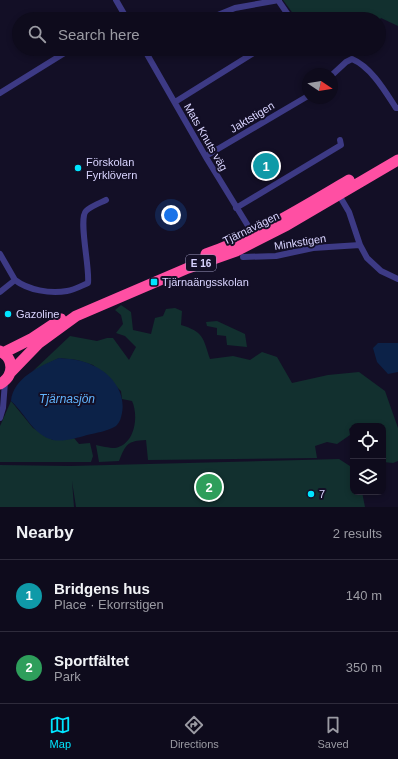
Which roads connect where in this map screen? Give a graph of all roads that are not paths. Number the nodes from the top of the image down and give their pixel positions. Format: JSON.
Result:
{"nodes":[{"id":1,"x":124,"y":0,"type":"edge"},
{"id":2,"x":278,"y":0,"type":"edge"},
{"id":3,"x":117,"y":2,"type":"edge"},
{"id":4,"x":123,"y":12,"type":"edge"},
{"id":5,"x":225,"y":12,"type":"edge"},
{"id":6,"x":286,"y":12,"type":"edge"},
{"id":7,"x":60,"y":56,"type":"edge"},
{"id":8,"x":149,"y":56,"type":"edge"},
{"id":9,"x":249,"y":56,"type":"edge"},
{"id":10,"x":338,"y":69,"type":"edge"},
{"id":11,"x":0,"y":93,"type":"edge"},
{"id":12,"x":302,"y":100,"type":"edge"},
{"id":13,"x":174,"y":102,"type":"junction"},
{"id":14,"x":398,"y":108,"type":"edge"},
{"id":15,"x":340,"y":140,"type":"dead end"},
{"id":16,"x":398,"y":152,"type":"edge"},
{"id":17,"x":206,"y":156,"type":"junction"},
{"id":18,"x":398,"y":160,"type":"edge"},
{"id":19,"x":339,"y":195,"type":"junction"},
{"id":20,"x":106,"y":200,"type":"dead end"},
{"id":21,"x":236,"y":208,"type":"junction"},
{"id":22,"x":253,"y":234,"type":"junction"},
{"id":23,"x":360,"y":245,"type":"junction"},
{"id":24,"x":0,"y":254,"type":"edge"},
{"id":25,"x":243,"y":257,"type":"dead end"},
{"id":26,"x":398,"y":279,"type":"edge"},
{"id":27,"x":15,"y":280,"type":"junction"},
{"id":28,"x":0,"y":292,"type":"edge"},
{"id":29,"x":2,"y":352,"type":"edge"},
{"id":30,"x":5,"y":380,"type":"edge"},
{"id":31,"x":1,"y":398,"type":"edge"},
{"id":32,"x":0,"y":418,"type":"edge"}],
"edges":[{"from":1,"to":3,"type":"street"},
{"from":2,"to":5,"type":"street"},
{"from":2,"to":6,"type":"street"},
{"from":3,"to":4,"type":"street"},
{"from":7,"to":11,"type":"street"},
{"from":8,"to":13,"type":"street","name":"Mats Knuts väg"},
{"from":9,"to":13,"type":"street"},
{"from":10,"to":14,"type":"street"},
{"from":12,"to":17,"type":"street","name":"Jaktstigen"},
{"from":13,"to":17,"type":"street","name":"Mats Knuts väg"},
{"from":15,"to":21,"type":"street"},
{"from":16,"to":22,"type":"highway","name":"Tjärnavägen","number":"E 16"},
{"from":17,"to":21,"type":"street","name":"Mats Knuts väg"},
{"from":18,"to":19,"type":"highway","name":"Tjärnavägen","number":"E 16"},
{"from":19,"to":23,"type":"street"},
{"from":19,"to":30,"type":"highway","name":"Tjärnavägen","number":"E 16"},
{"from":20,"to":27,"type":"street"},
{"from":21,"to":22,"type":"street","name":"Mats Knuts väg"},
{"from":22,"to":29,"type":"highway","name":"Tjärnavägen","number":"E 16"},
{"from":23,"to":25,"type":"street","name":"Minkstigen"},
{"from":23,"to":26,"type":"street"},
{"from":24,"to":27,"type":"street"},
{"from":27,"to":28,"type":"street"},
{"from":29,"to":30,"type":"highway"},
{"from":30,"to":31,"type":"street"},
{"from":31,"to":32,"type":"street"}]}
